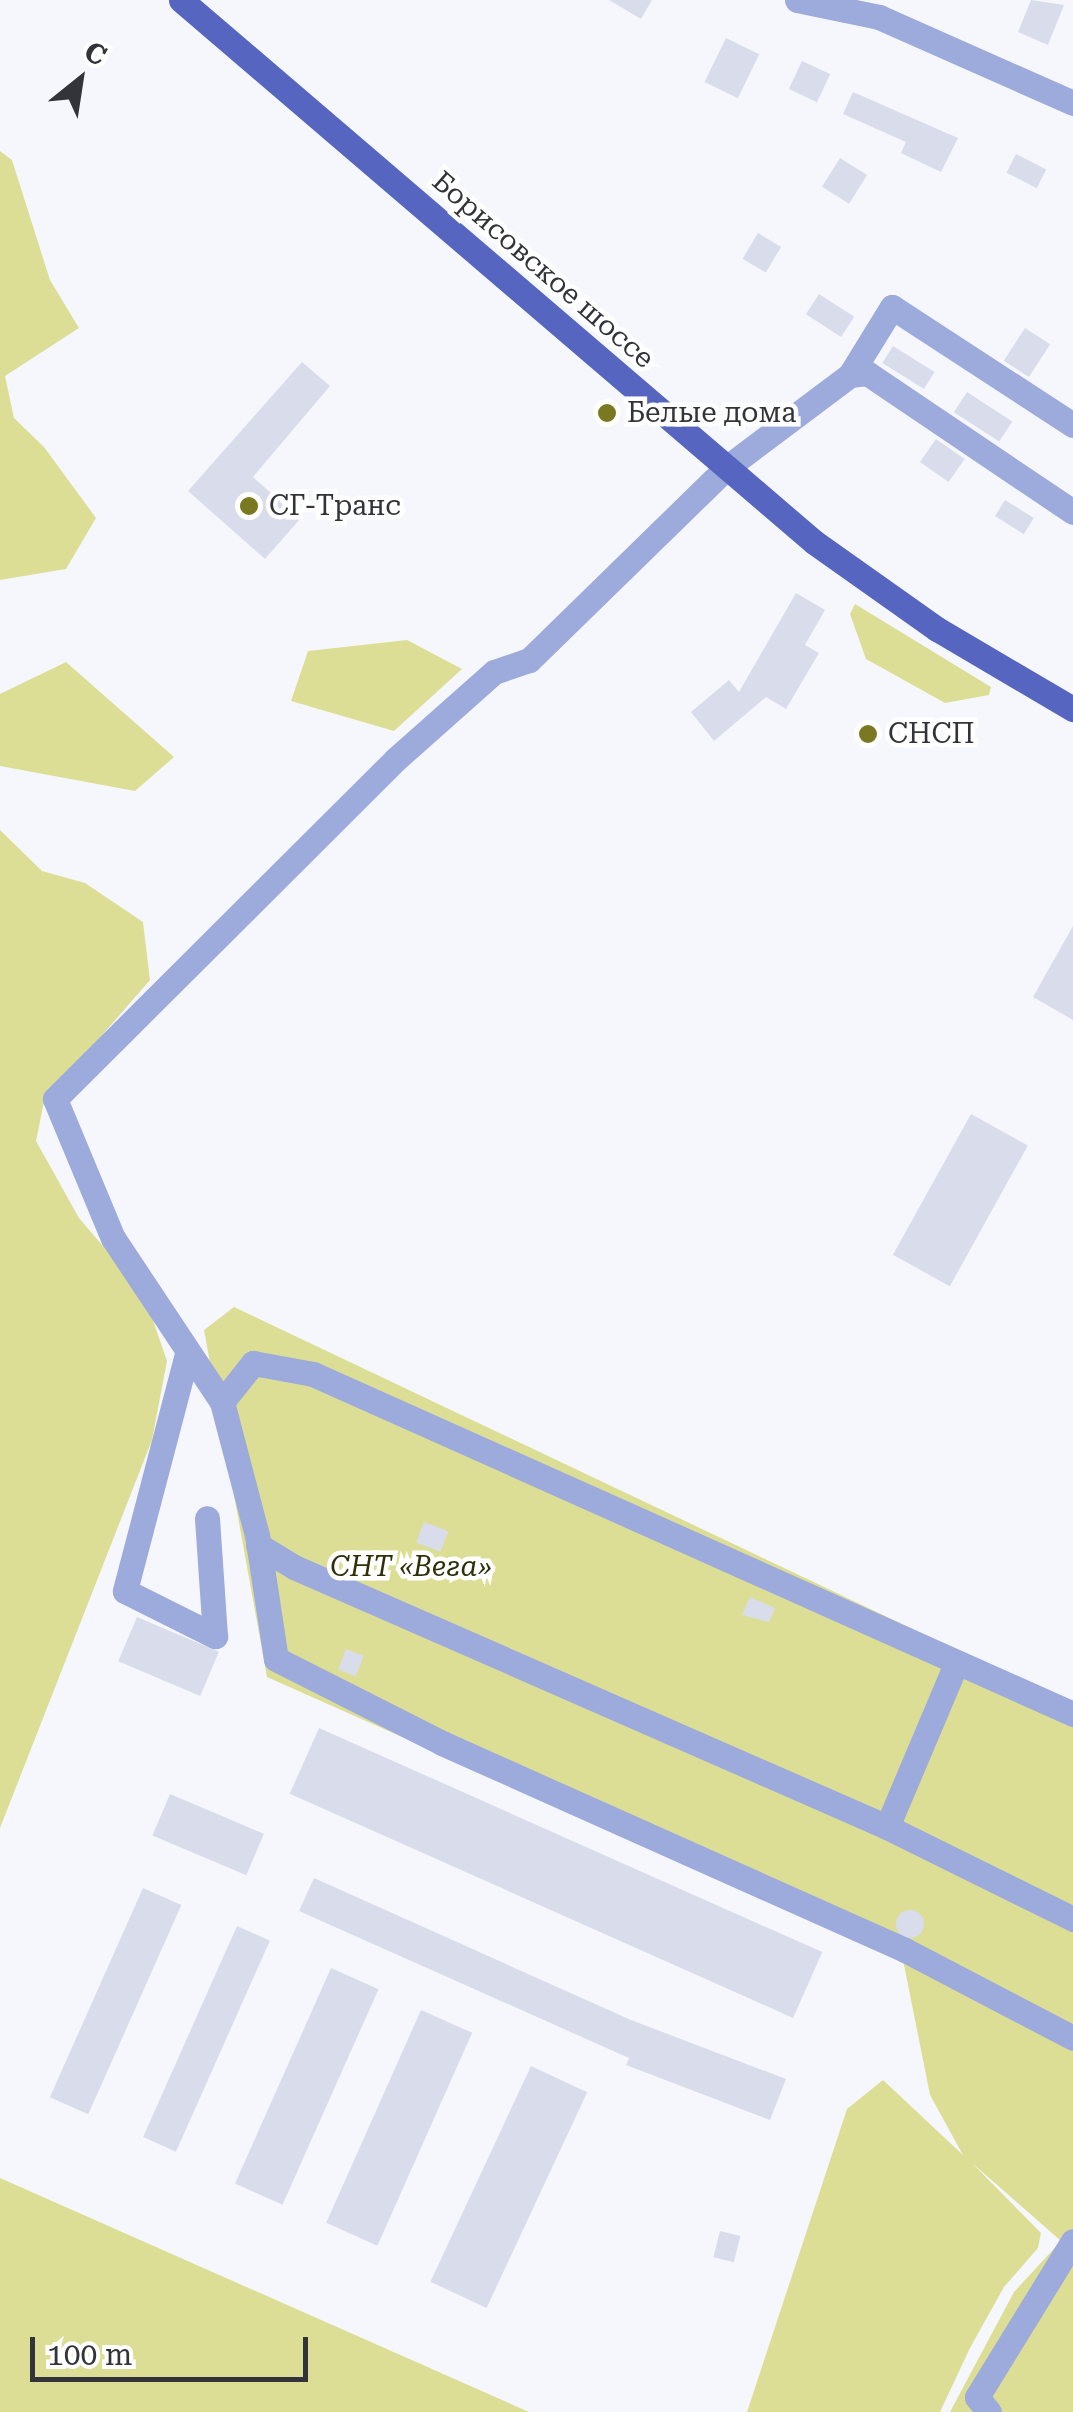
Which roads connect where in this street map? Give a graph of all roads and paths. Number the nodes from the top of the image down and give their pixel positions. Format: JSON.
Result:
{"nodes":[{"id":1,"x":181,"y":0,"type":"edge"},
{"id":2,"x":796,"y":0,"type":"edge"},
{"id":3,"x":1073,"y":103,"type":"edge"},
{"id":4,"x":850,"y":375,"type":"junction"},
{"id":5,"x":1073,"y":425,"type":"edge"},
{"id":6,"x":725,"y":469,"type":"junction"},
{"id":7,"x":1073,"y":512,"type":"edge"},
{"id":8,"x":1073,"y":709,"type":"edge"},
{"id":9,"x":187,"y":1354,"type":"junction"},
{"id":10,"x":222,"y":1402,"type":"junction"},
{"id":11,"x":206,"y":1518,"type":"dead end"},
{"id":12,"x":258,"y":1545,"type":"junction"},
{"id":13,"x":955,"y":1666,"type":"junction"},
{"id":14,"x":1073,"y":1714,"type":"edge"},
{"id":15,"x":887,"y":1826,"type":"junction"},
{"id":16,"x":1073,"y":1920,"type":"edge"},
{"id":17,"x":1073,"y":2038,"type":"edge"},
{"id":18,"x":1073,"y":2241,"type":"edge"},
{"id":19,"x":978,"y":2407,"type":"edge"}],
"edges":[{"from":1,"to":6,"type":"main road","name":"Борисовское шоссе"},
{"from":2,"to":3,"type":"street"},
{"from":4,"to":5,"type":"street"},
{"from":4,"to":6,"type":"street"},
{"from":4,"to":7,"type":"street"},
{"from":6,"to":8,"type":"main road","name":"Борисовское шоссе"},
{"from":6,"to":9,"type":"street"},
{"from":9,"to":10,"type":"street"},
{"from":9,"to":11,"type":"street"},
{"from":10,"to":12,"type":"street"},
{"from":10,"to":13,"type":"street"},
{"from":12,"to":15,"type":"street"},
{"from":12,"to":17,"type":"street"},
{"from":13,"to":14,"type":"street"},
{"from":13,"to":15,"type":"street"},
{"from":15,"to":16,"type":"street"},
{"from":18,"to":19,"type":"street"}]}
